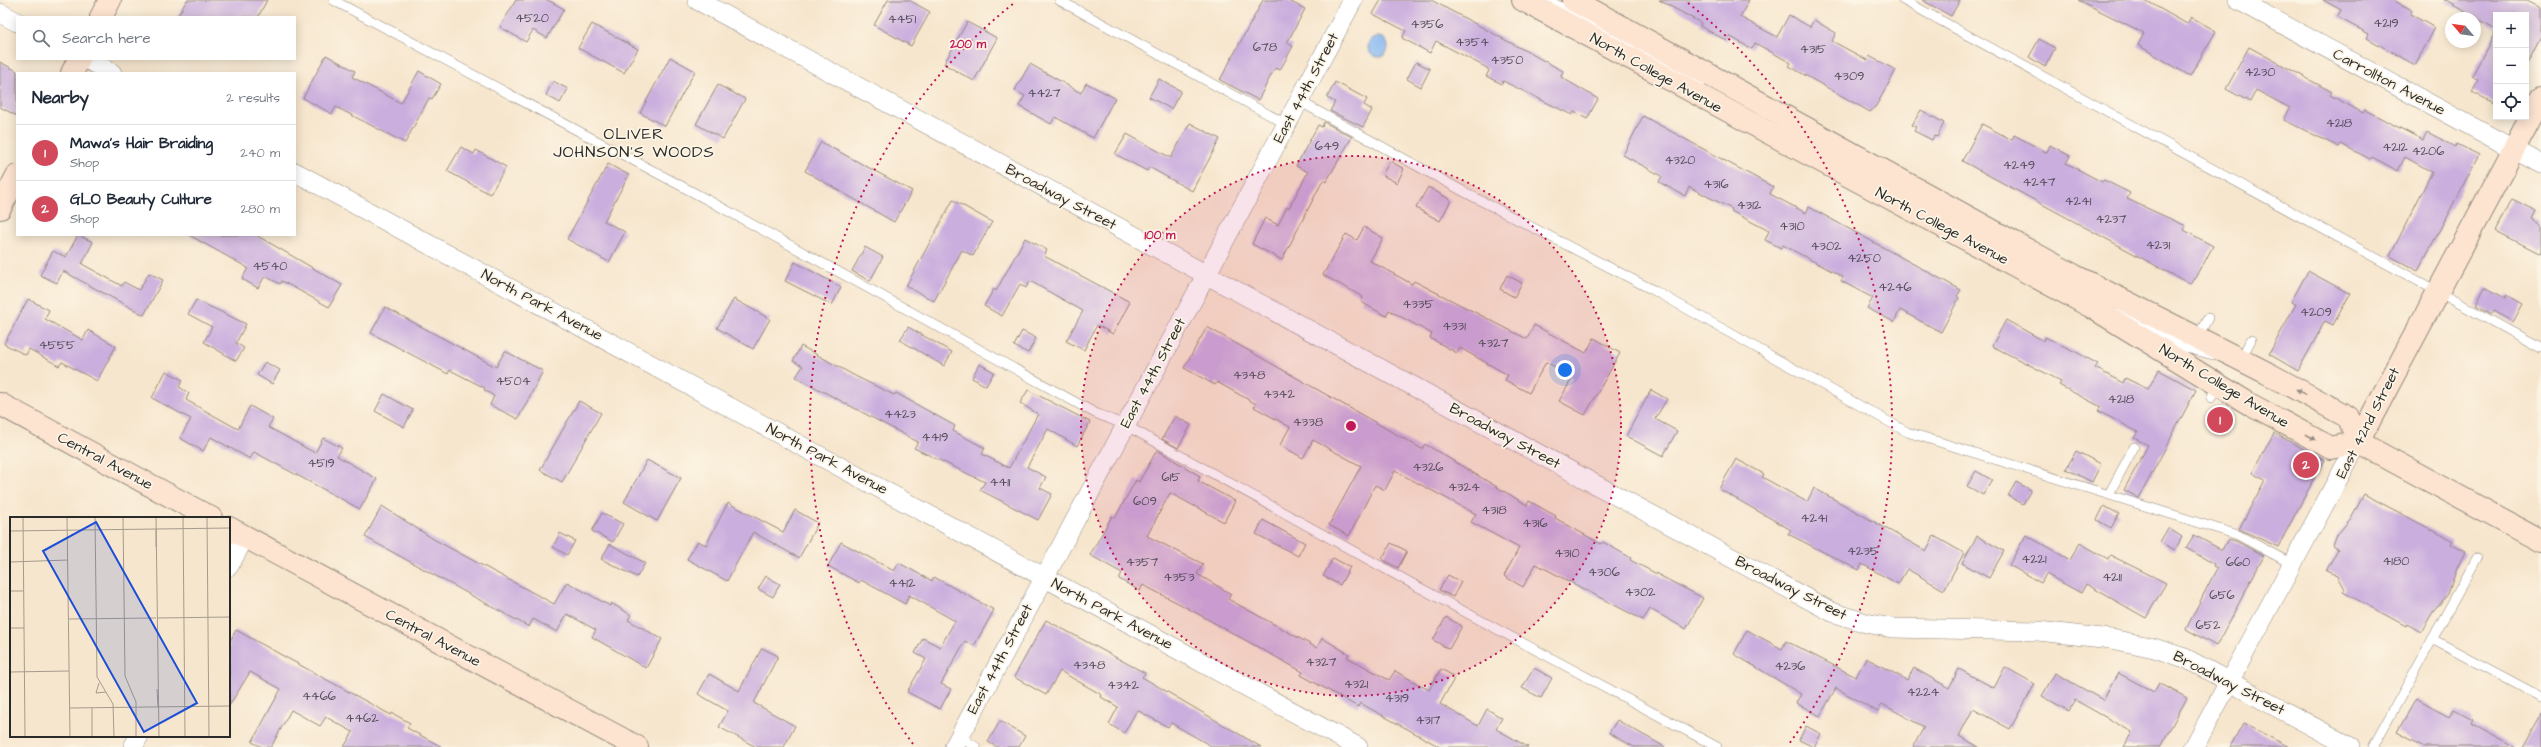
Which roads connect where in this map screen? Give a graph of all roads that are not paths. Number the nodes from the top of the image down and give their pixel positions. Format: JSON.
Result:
{"nodes":[{"id":1,"x":110,"y":0,"type":"edge"},
{"id":2,"x":332,"y":0,"type":"edge"},
{"id":3,"x":697,"y":0,"type":"edge"},
{"id":4,"x":1059,"y":0,"type":"edge"},
{"id":5,"x":1353,"y":0,"type":"edge"},
{"id":6,"x":1523,"y":0,"type":"edge"},
{"id":7,"x":1548,"y":0,"type":"edge"},
{"id":8,"x":1573,"y":0,"type":"edge"},
{"id":9,"x":1902,"y":0,"type":"edge"},
{"id":10,"x":2238,"y":0,"type":"edge"},
{"id":11,"x":0,"y":13,"type":"edge"},
{"id":12,"x":102,"y":16,"type":"edge"},
{"id":13,"x":16,"y":21,"type":"edge"},
{"id":14,"x":78,"y":60,"type":"edge"},
{"id":15,"x":88,"y":60,"type":"edge"},
{"id":16,"x":72,"y":72,"type":"edge"},
{"id":17,"x":110,"y":72,"type":"edge"},
{"id":18,"x":1709,"y":88,"type":"dead end"},
{"id":19,"x":2541,"y":98,"type":"edge"},
{"id":20,"x":1299,"y":101,"type":"junction"},
{"id":21,"x":1286,"y":124,"type":"junction"},
{"id":22,"x":2514,"y":149,"type":"junction"},
{"id":23,"x":2541,"y":164,"type":"edge"},
{"id":24,"x":296,"y":173,"type":"edge"},
{"id":25,"x":16,"y":178,"type":"edge"},
{"id":26,"x":1884,"y":184,"type":"dead end"},
{"id":27,"x":0,"y":208,"type":"edge"},
{"id":28,"x":1206,"y":275,"type":"junction"},
{"id":29,"x":2438,"y":292,"type":"junction"},
{"id":30,"x":2208,"y":318,"type":"dead end"},
{"id":31,"x":2251,"y":340,"type":"dead end"},
{"id":32,"x":2191,"y":343,"type":"junction"},
{"id":33,"x":2541,"y":348,"type":"edge"},
{"id":34,"x":2248,"y":363,"type":"junction"},
{"id":35,"x":2240,"y":398,"type":"junction"},
{"id":36,"x":0,"y":404,"type":"edge"},
{"id":37,"x":1125,"y":425,"type":"junction"},
{"id":38,"x":2358,"y":442,"type":"junction"},
{"id":39,"x":2134,"y":447,"type":"dead end"},
{"id":40,"x":2109,"y":494,"type":"junction"},
{"id":41,"x":209,"y":517,"type":"edge"},
{"id":42,"x":237,"y":532,"type":"edge"},
{"id":43,"x":2541,"y":540,"type":"edge"},
{"id":44,"x":2477,"y":558,"type":"dead end"},
{"id":45,"x":230,"y":562,"type":"edge"},
{"id":46,"x":2292,"y":564,"type":"junction"},
{"id":47,"x":1044,"y":577,"type":"junction"},
{"id":48,"x":2432,"y":639,"type":"junction"},
{"id":49,"x":2229,"y":681,"type":"junction"},
{"id":50,"x":2541,"y":697,"type":"edge"},
{"id":51,"x":138,"y":737,"type":"edge"},
{"id":52,"x":956,"y":742,"type":"edge"},
{"id":53,"x":133,"y":747,"type":"edge"},
{"id":54,"x":637,"y":747,"type":"edge"},
{"id":55,"x":976,"y":747,"type":"edge"},
{"id":56,"x":1358,"y":747,"type":"edge"},
{"id":57,"x":1717,"y":747,"type":"edge"},
{"id":58,"x":2194,"y":747,"type":"edge"},
{"id":59,"x":2351,"y":747,"type":"edge"},
{"id":60,"x":2373,"y":747,"type":"edge"}],
"edges":[{"from":1,"to":12,"type":"main road"},
{"from":2,"to":37,"type":"lane"},
{"from":3,"to":28,"type":"street","name":"Broadway Street"},
{"from":4,"to":21,"type":"lane"},
{"from":5,"to":20,"type":"street","name":"East 44th Street"},
{"from":6,"to":35,"type":"main road","name":"North College Avenue"},
{"from":7,"to":18,"type":"lane","name":"North College Avenue"},
{"from":8,"to":32,"type":"main road","name":"North College Avenue"},
{"from":9,"to":29,"type":"lane"},
{"from":10,"to":22,"type":"street","name":"Carrollton Avenue"},
{"from":11,"to":13,"type":"street"},
{"from":14,"to":16,"type":"main road"},
{"from":15,"to":17,"type":"street"},
{"from":19,"to":22,"type":"main road","name":"East 42nd Street"},
{"from":20,"to":21,"type":"street","name":"East 44th Street"},
{"from":20,"to":40,"type":"lane"},
{"from":21,"to":28,"type":"street","name":"East 44th Street"},
{"from":22,"to":23,"type":"street","name":"Carrollton Avenue"},
{"from":22,"to":29,"type":"main road","name":"East 42nd Street"},
{"from":24,"to":47,"type":"street","name":"North Park Avenue"},
{"from":25,"to":27,"type":"main road"},
{"from":26,"to":32,"type":"lane","name":"North College Avenue"},
{"from":28,"to":37,"type":"street","name":"East 44th Street"},
{"from":28,"to":49,"type":"street","name":"Broadway Street"},
{"from":29,"to":33,"type":"lane"},
{"from":29,"to":38,"type":"main road","name":"East 42nd Street"},
{"from":30,"to":32,"type":"lane"},
{"from":31,"to":34,"type":"lane"},
{"from":32,"to":34,"type":"main road","name":"North College Avenue"},
{"from":32,"to":35,"type":"lane"},
{"from":38,"to":34,"type":"main road","name":"North College Avenue","one_way":true},
{"from":35,"to":38,"type":"main road","name":"North College Avenue","one_way":true},
{"from":36,"to":41,"type":"main road","name":"Central Avenue"},
{"from":37,"to":47,"type":"street","name":"East 44th Street"},
{"from":37,"to":57,"type":"lane"},
{"from":38,"to":43,"type":"main road"},
{"from":38,"to":46,"type":"street","name":"East 42nd Street"},
{"from":39,"to":40,"type":"lane"},
{"from":40,"to":46,"type":"lane"},
{"from":42,"to":45,"type":"street"},
{"from":42,"to":54,"type":"main road","name":"Central Avenue"},
{"from":44,"to":48,"type":"lane"},
{"from":46,"to":49,"type":"street","name":"East 42nd Street"},
{"from":47,"to":52,"type":"street","name":"East 44th Street"},
{"from":47,"to":56,"type":"street","name":"North Park Avenue"},
{"from":48,"to":50,"type":"lane"},
{"from":48,"to":60,"type":"lane"},
{"from":49,"to":58,"type":"street","name":"East 42nd Street"},
{"from":49,"to":59,"type":"street","name":"Broadway Street"},
{"from":51,"to":53,"type":"street"},
{"from":52,"to":55,"type":"lane"}]}
